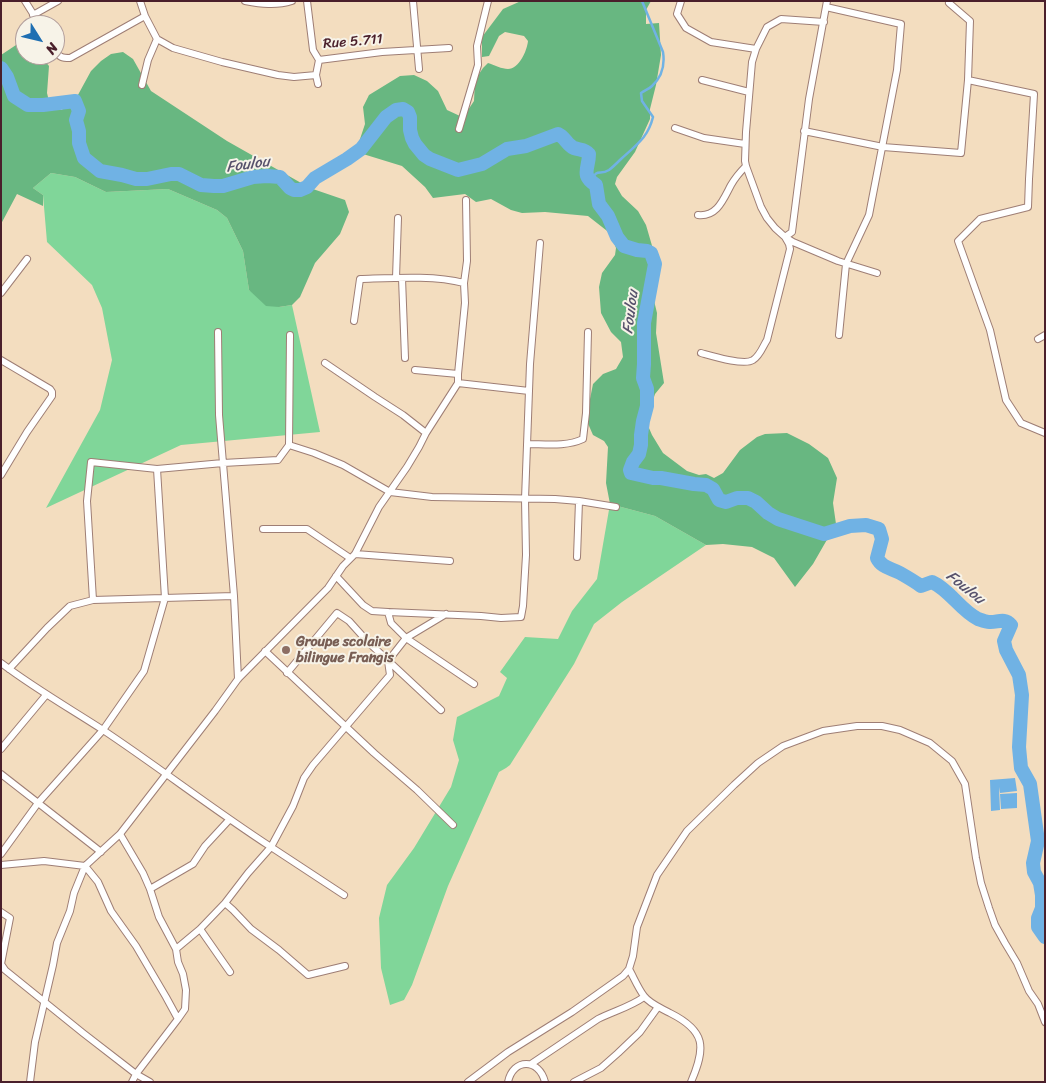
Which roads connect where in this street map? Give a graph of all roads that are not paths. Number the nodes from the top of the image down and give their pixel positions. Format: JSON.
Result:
{"nodes":[{"id":1,"x":25,"y":1,"type":"edge"},
{"id":2,"x":58,"y":1,"type":"edge"},
{"id":3,"x":140,"y":1,"type":"edge"},
{"id":4,"x":245,"y":1,"type":"edge"},
{"id":5,"x":292,"y":1,"type":"edge"},
{"id":6,"x":307,"y":1,"type":"edge"},
{"id":7,"x":413,"y":1,"type":"edge"},
{"id":8,"x":488,"y":1,"type":"edge"},
{"id":9,"x":681,"y":1,"type":"edge"},
{"id":10,"x":950,"y":3,"type":"dead end"},
{"id":11,"x":827,"y":4,"type":"edge"},
{"id":12,"x":34,"y":15,"type":"joint"},
{"id":13,"x":146,"y":16,"type":"junction"},
{"id":14,"x":824,"y":22,"type":"junction"},
{"id":15,"x":157,"y":39,"type":"junction"},
{"id":16,"x":449,"y":48,"type":"dead end"},
{"id":17,"x":418,"y":49,"type":"junction"},
{"id":18,"x":756,"y":49,"type":"junction"},
{"id":19,"x":65,"y":58,"type":"edge"},
{"id":20,"x":319,"y":60,"type":"junction"},
{"id":21,"x":419,"y":69,"type":"dead end"},
{"id":22,"x":316,"y":75,"type":"junction"},
{"id":23,"x":702,"y":80,"type":"dead end"},
{"id":24,"x":968,"y":80,"type":"junction"},
{"id":25,"x":318,"y":84,"type":"dead end"},
{"id":26,"x":142,"y":85,"type":"dead end"},
{"id":27,"x":750,"y":92,"type":"junction"},
{"id":28,"x":675,"y":128,"type":"dead end"},
{"id":29,"x":459,"y":129,"type":"dead end"},
{"id":30,"x":804,"y":131,"type":"junction"},
{"id":31,"x":745,"y":144,"type":"junction"},
{"id":32,"x":883,"y":147,"type":"junction"},
{"id":33,"x":746,"y":166,"type":"junction"},
{"id":34,"x":466,"y":200,"type":"dead end"},
{"id":35,"x":698,"y":216,"type":"dead end"},
{"id":36,"x":398,"y":218,"type":"dead end"},
{"id":37,"x":785,"y":237,"type":"junction"},
{"id":38,"x":540,"y":243,"type":"dead end"},
{"id":39,"x":26,"y":259,"type":"dead end"},
{"id":40,"x":846,"y":264,"type":"junction"},
{"id":41,"x":877,"y":273,"type":"dead end"},
{"id":42,"x":399,"y":278,"type":"junction"},
{"id":43,"x":464,"y":283,"type":"junction"},
{"id":44,"x":1,"y":293,"type":"edge"},
{"id":45,"x":354,"y":321,"type":"dead end"},
{"id":46,"x":218,"y":332,"type":"dead end"},
{"id":47,"x":588,"y":332,"type":"dead end"},
{"id":48,"x":290,"y":335,"type":"dead end"},
{"id":49,"x":839,"y":335,"type":"dead end"},
{"id":50,"x":701,"y":353,"type":"dead end"},
{"id":51,"x":404,"y":358,"type":"dead end"},
{"id":52,"x":1,"y":360,"type":"edge"},
{"id":53,"x":325,"y":363,"type":"dead end"},
{"id":54,"x":415,"y":370,"type":"dead end"},
{"id":55,"x":458,"y":374,"type":"junction"},
{"id":56,"x":458,"y":383,"type":"junction"},
{"id":57,"x":529,"y":391,"type":"junction"},
{"id":58,"x":426,"y":433,"type":"junction"},
{"id":59,"x":1045,"y":433,"type":"edge"},
{"id":60,"x":526,"y":444,"type":"junction"},
{"id":61,"x":289,"y":445,"type":"junction"},
{"id":62,"x":223,"y":463,"type":"junction"},
{"id":63,"x":156,"y":469,"type":"junction"},
{"id":64,"x":1,"y":475,"type":"edge"},
{"id":65,"x":390,"y":492,"type":"junction"},
{"id":66,"x":526,"y":499,"type":"junction"},
{"id":67,"x":579,"y":501,"type":"junction"},
{"id":68,"x":616,"y":507,"type":"dead end"},
{"id":69,"x":263,"y":529,"type":"dead end"},
{"id":70,"x":352,"y":556,"type":"junction"},
{"id":71,"x":577,"y":557,"type":"dead end"},
{"id":72,"x":450,"y":561,"type":"dead end"},
{"id":73,"x":336,"y":576,"type":"junction"},
{"id":74,"x":234,"y":596,"type":"junction"},
{"id":75,"x":165,"y":598,"type":"junction"},
{"id":76,"x":93,"y":600,"type":"junction"},
{"id":77,"x":388,"y":612,"type":"junction"},
{"id":78,"x":446,"y":614,"type":"junction"},
{"id":79,"x":406,"y":638,"type":"junction"},
{"id":80,"x":265,"y":651,"type":"junction"},
{"id":81,"x":388,"y":660,"type":"junction"},
{"id":82,"x":1,"y":664,"type":"edge"},
{"id":83,"x":9,"y":669,"type":"junction"},
{"id":84,"x":288,"y":673,"type":"junction"},
{"id":85,"x":238,"y":679,"type":"junction"},
{"id":86,"x":474,"y":684,"type":"dead end"},
{"id":87,"x":46,"y":694,"type":"junction"},
{"id":88,"x":441,"y":710,"type":"dead end"},
{"id":89,"x":346,"y":727,"type":"junction"},
{"id":90,"x":102,"y":730,"type":"junction"},
{"id":91,"x":1,"y":749,"type":"edge"},
{"id":92,"x":1,"y":774,"type":"edge"},
{"id":93,"x":166,"y":774,"type":"junction"},
{"id":94,"x":38,"y":803,"type":"junction"},
{"id":95,"x":229,"y":820,"type":"junction"},
{"id":96,"x":453,"y":825,"type":"dead end"},
{"id":97,"x":120,"y":834,"type":"junction"},
{"id":98,"x":271,"y":847,"type":"junction"},
{"id":99,"x":101,"y":852,"type":"junction"},
{"id":100,"x":1,"y":854,"type":"edge"},
{"id":101,"x":1,"y":865,"type":"edge"},
{"id":102,"x":85,"y":866,"type":"junction"},
{"id":103,"x":150,"y":889,"type":"junction"},
{"id":104,"x":344,"y":895,"type":"dead end"},
{"id":105,"x":225,"y":904,"type":"junction"},
{"id":106,"x":1,"y":912,"type":"edge"},
{"id":107,"x":200,"y":929,"type":"junction"},
{"id":108,"x":176,"y":949,"type":"junction"},
{"id":109,"x":345,"y":966,"type":"dead end"},
{"id":110,"x":629,"y":969,"type":"junction"},
{"id":111,"x":230,"y":972,"type":"dead end"},
{"id":112,"x":644,"y":997,"type":"junction"},
{"id":113,"x":44,"y":1001,"type":"junction"},
{"id":114,"x":658,"y":1007,"type":"junction"},
{"id":115,"x":178,"y":1019,"type":"junction"},
{"id":116,"x":1045,"y":1022,"type":"edge"},
{"id":117,"x":531,"y":1064,"type":"junction"},
{"id":118,"x":136,"y":1074,"type":"junction"},
{"id":119,"x":30,"y":1082,"type":"edge"},
{"id":120,"x":132,"y":1082,"type":"edge"},
{"id":121,"x":150,"y":1082,"type":"edge"},
{"id":122,"x":468,"y":1082,"type":"edge"},
{"id":123,"x":508,"y":1082,"type":"edge"},
{"id":124,"x":545,"y":1082,"type":"edge"},
{"id":125,"x":574,"y":1082,"type":"edge"},
{"id":126,"x":690,"y":1082,"type":"edge"}],
"edges":[{"from":1,"to":12,"type":"street"},
{"from":2,"to":12,"type":"street"},
{"from":3,"to":13,"type":"street"},
{"from":4,"to":5,"type":"street"},
{"from":6,"to":20,"type":"street","name":"Rue 5.711"},
{"from":7,"to":17,"type":"street"},
{"from":8,"to":29,"type":"street"},
{"from":9,"to":18,"type":"street"},
{"from":10,"to":24,"type":"street"},
{"from":11,"to":14,"type":"street"},
{"from":11,"to":32,"type":"street"},
{"from":13,"to":15,"type":"street"},
{"from":13,"to":19,"type":"street"},
{"from":14,"to":18,"type":"street"},
{"from":14,"to":30,"type":"street"},
{"from":15,"to":22,"type":"street"},
{"from":15,"to":26,"type":"street"},
{"from":16,"to":17,"type":"street","name":"Rue 5.711"},
{"from":17,"to":20,"type":"street","name":"Rue 5.711"},
{"from":17,"to":21,"type":"street"},
{"from":18,"to":27,"type":"street"},
{"from":20,"to":22,"type":"street"},
{"from":22,"to":25,"type":"street"},
{"from":23,"to":27,"type":"street"},
{"from":24,"to":32,"type":"street"},
{"from":24,"to":59,"type":"street"},
{"from":27,"to":31,"type":"street"},
{"from":28,"to":31,"type":"street"},
{"from":30,"to":32,"type":"street"},
{"from":30,"to":37,"type":"street"},
{"from":31,"to":33,"type":"street"},
{"from":32,"to":40,"type":"street"},
{"from":33,"to":35,"type":"street"},
{"from":33,"to":37,"type":"street"},
{"from":34,"to":43,"type":"street"},
{"from":36,"to":42,"type":"street"},
{"from":37,"to":40,"type":"street"},
{"from":37,"to":50,"type":"street"},
{"from":38,"to":57,"type":"street"},
{"from":39,"to":44,"type":"street"},
{"from":40,"to":41,"type":"street"},
{"from":40,"to":49,"type":"street"},
{"from":42,"to":43,"type":"street"},
{"from":42,"to":45,"type":"street"},
{"from":42,"to":51,"type":"street"},
{"from":43,"to":55,"type":"street"},
{"from":46,"to":62,"type":"street"},
{"from":47,"to":60,"type":"street"},
{"from":48,"to":61,"type":"street"},
{"from":52,"to":64,"type":"street"},
{"from":53,"to":58,"type":"street"},
{"from":54,"to":55,"type":"street"},
{"from":55,"to":56,"type":"street"},
{"from":56,"to":57,"type":"street"},
{"from":56,"to":58,"type":"street"},
{"from":57,"to":60,"type":"street"},
{"from":58,"to":65,"type":"street"},
{"from":60,"to":66,"type":"street"},
{"from":61,"to":62,"type":"street"},
{"from":61,"to":65,"type":"street"},
{"from":62,"to":63,"type":"street"},
{"from":62,"to":74,"type":"street"},
{"from":63,"to":75,"type":"street"},
{"from":63,"to":76,"type":"street"},
{"from":65,"to":66,"type":"street"},
{"from":65,"to":70,"type":"street"},
{"from":66,"to":67,"type":"street"},
{"from":66,"to":78,"type":"street"},
{"from":67,"to":68,"type":"street"},
{"from":67,"to":71,"type":"street"},
{"from":69,"to":70,"type":"street"},
{"from":70,"to":72,"type":"street"},
{"from":70,"to":73,"type":"street"},
{"from":73,"to":77,"type":"street"},
{"from":73,"to":80,"type":"street"},
{"from":74,"to":75,"type":"street"},
{"from":74,"to":85,"type":"street"},
{"from":75,"to":76,"type":"street"},
{"from":75,"to":90,"type":"street"},
{"from":76,"to":83,"type":"street"},
{"from":77,"to":78,"type":"street"},
{"from":77,"to":79,"type":"street"},
{"from":78,"to":79,"type":"street"},
{"from":79,"to":81,"type":"street"},
{"from":79,"to":86,"type":"street"},
{"from":80,"to":84,"type":"street"},
{"from":80,"to":85,"type":"street"},
{"from":81,"to":84,"type":"street"},
{"from":81,"to":88,"type":"street"},
{"from":81,"to":89,"type":"street"},
{"from":82,"to":83,"type":"street"},
{"from":83,"to":87,"type":"street"},
{"from":84,"to":89,"type":"street"},
{"from":85,"to":93,"type":"street"},
{"from":87,"to":90,"type":"street"},
{"from":87,"to":91,"type":"street"},
{"from":89,"to":96,"type":"street"},
{"from":89,"to":98,"type":"street"},
{"from":90,"to":93,"type":"street"},
{"from":90,"to":94,"type":"street"},
{"from":92,"to":94,"type":"street"},
{"from":93,"to":95,"type":"street"},
{"from":93,"to":97,"type":"street"},
{"from":94,"to":99,"type":"street"},
{"from":94,"to":100,"type":"street"},
{"from":95,"to":98,"type":"street"},
{"from":95,"to":103,"type":"street"},
{"from":97,"to":99,"type":"street"},
{"from":97,"to":103,"type":"street"},
{"from":98,"to":104,"type":"street"},
{"from":98,"to":105,"type":"street"},
{"from":99,"to":102,"type":"street"},
{"from":101,"to":102,"type":"street"},
{"from":102,"to":113,"type":"street"},
{"from":102,"to":115,"type":"street"},
{"from":103,"to":108,"type":"street"},
{"from":105,"to":107,"type":"street"},
{"from":105,"to":109,"type":"street"},
{"from":106,"to":113,"type":"street"},
{"from":107,"to":108,"type":"street"},
{"from":107,"to":111,"type":"street"},
{"from":108,"to":115,"type":"street"},
{"from":110,"to":112,"type":"street"},
{"from":110,"to":116,"type":"street"},
{"from":110,"to":122,"type":"street"},
{"from":112,"to":114,"type":"street"},
{"from":112,"to":117,"type":"street"},
{"from":113,"to":118,"type":"street"},
{"from":113,"to":119,"type":"street"},
{"from":114,"to":125,"type":"street"},
{"from":114,"to":126,"type":"street"},
{"from":115,"to":118,"type":"street"},
{"from":117,"to":123,"type":"street"},
{"from":117,"to":124,"type":"street"},
{"from":118,"to":120,"type":"street"},
{"from":118,"to":121,"type":"street"}]}
